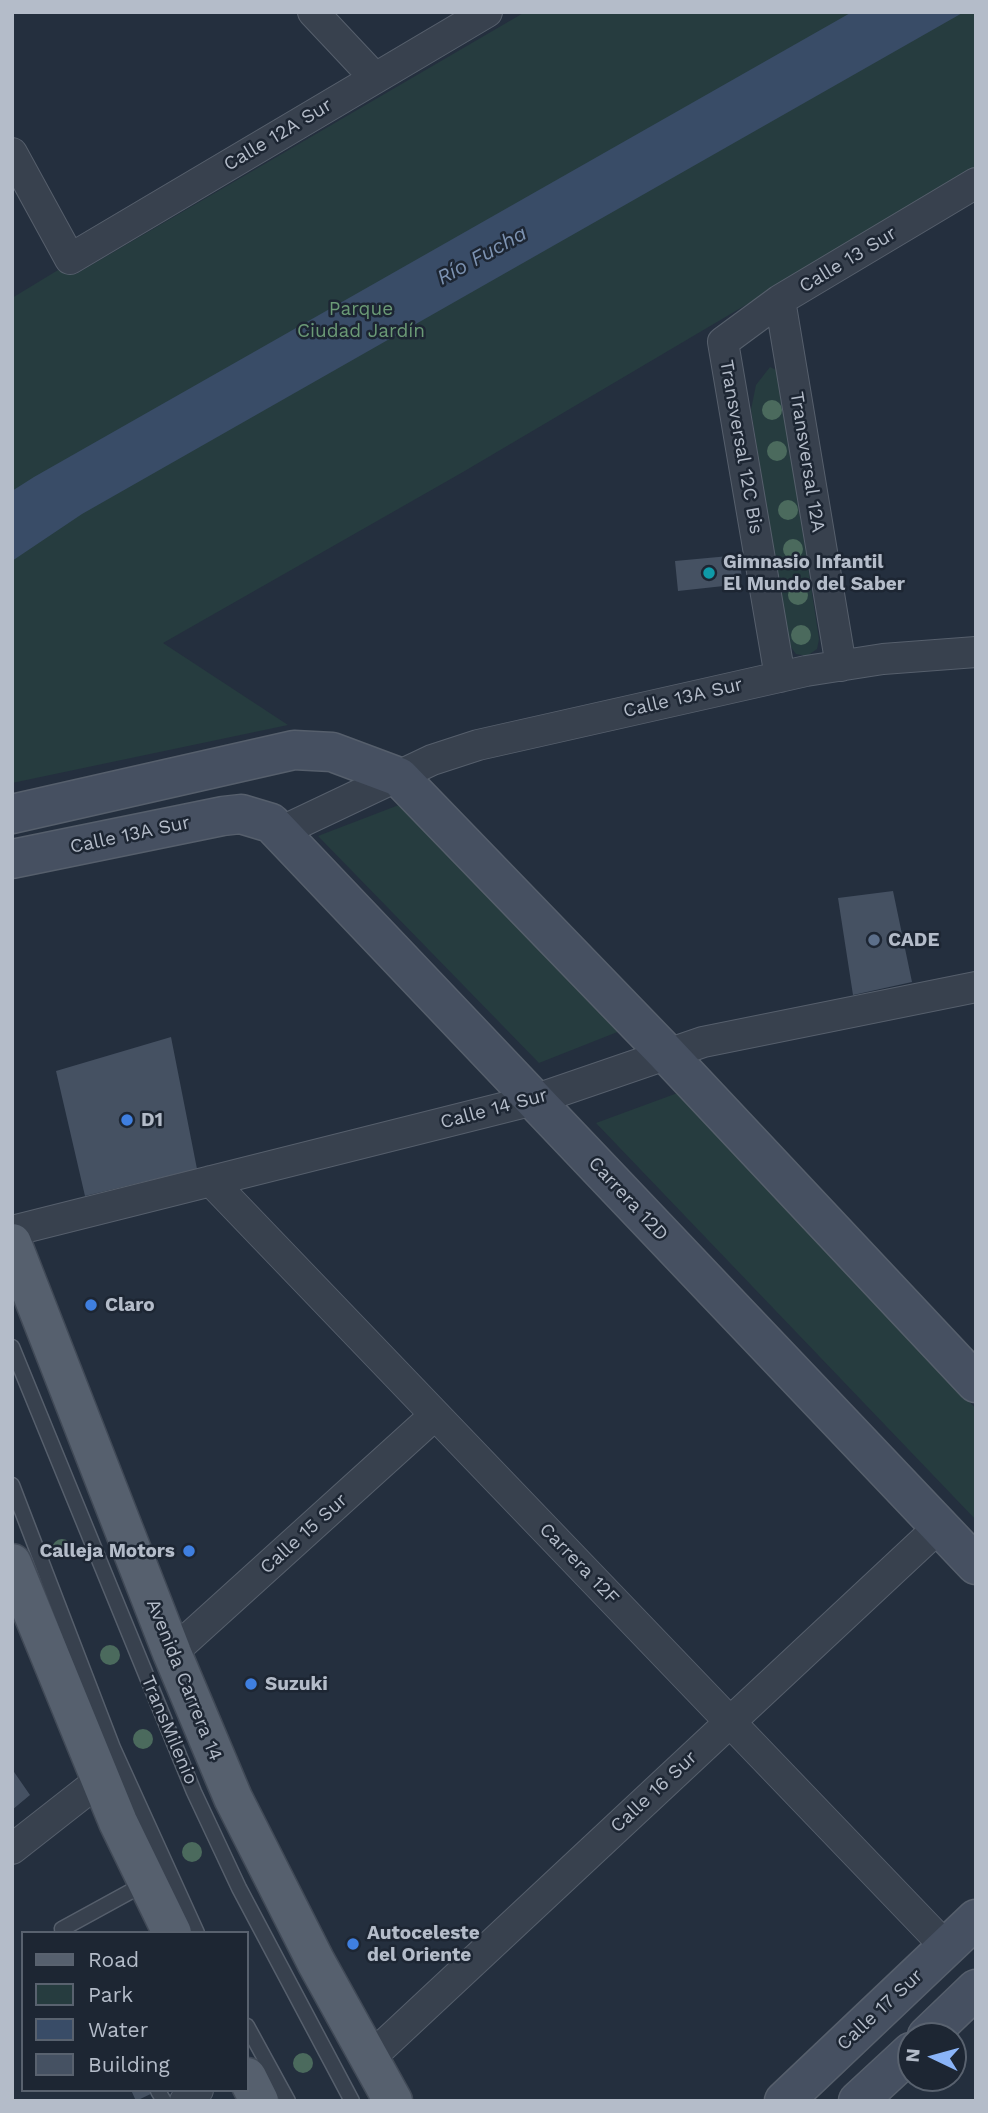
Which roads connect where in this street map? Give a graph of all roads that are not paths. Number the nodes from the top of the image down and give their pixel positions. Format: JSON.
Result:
{"nodes":[{"id":1,"x":313,"y":12,"type":"edge"},
{"id":2,"x":487,"y":12,"type":"edge"},
{"id":3,"x":375,"y":78,"type":"junction"},
{"id":4,"x":12,"y":153,"type":"edge"},
{"id":5,"x":976,"y":183,"type":"edge"},
{"id":6,"x":780,"y":300,"type":"junction"},
{"id":7,"x":723,"y":342,"type":"joint"},
{"id":8,"x":976,"y":652,"type":"edge"},
{"id":9,"x":841,"y":666,"type":"junction"},
{"id":10,"x":779,"y":677,"type":"junction"},
{"id":11,"x":399,"y":777,"type":"junction"},
{"id":12,"x":12,"y":814,"type":"edge"},
{"id":13,"x":280,"y":832,"type":"junction"},
{"id":14,"x":12,"y":859,"type":"edge"},
{"id":15,"x":976,"y":987,"type":"edge"},
{"id":16,"x":666,"y":1053,"type":"junction"},
{"id":17,"x":534,"y":1100,"type":"junction"},
{"id":18,"x":211,"y":1181,"type":"junction"},
{"id":19,"x":12,"y":1231,"type":"edge"},
{"id":20,"x":12,"y":1243,"type":"edge"},
{"id":21,"x":12,"y":1347,"type":"edge"},
{"id":22,"x":976,"y":1383,"type":"edge"},
{"id":23,"x":435,"y":1415,"type":"junction"},
{"id":24,"x":12,"y":1485,"type":"edge"},
{"id":25,"x":939,"y":1527,"type":"junction"},
{"id":26,"x":12,"y":1563,"type":"edge"},
{"id":27,"x":976,"y":1566,"type":"edge"},
{"id":28,"x":172,"y":1653,"type":"junction"},
{"id":29,"x":730,"y":1722,"type":"junction"},
{"id":30,"x":100,"y":1780,"type":"junction"},
{"id":31,"x":12,"y":1849,"type":"edge"},
{"id":32,"x":147,"y":1883,"type":"junction"},
{"id":33,"x":976,"y":1919,"type":"edge"},
{"id":34,"x":63,"y":1931,"type":"edge"},
{"id":35,"x":171,"y":1931,"type":"edge"},
{"id":36,"x":196,"y":1931,"type":"edge"},
{"id":37,"x":946,"y":1947,"type":"junction"},
{"id":38,"x":976,"y":1989,"type":"edge"},
{"id":39,"x":942,"y":2022,"type":"edge"},
{"id":40,"x":248,"y":2028,"type":"edge"},
{"id":41,"x":370,"y":2058,"type":"junction"},
{"id":42,"x":897,"y":2065,"type":"edge"},
{"id":43,"x":248,"y":2079,"type":"edge"},
{"id":44,"x":259,"y":2101,"type":"edge"},
{"id":45,"x":288,"y":2101,"type":"edge"},
{"id":46,"x":352,"y":2101,"type":"edge"},
{"id":47,"x":393,"y":2101,"type":"edge"},
{"id":48,"x":784,"y":2101,"type":"edge"},
{"id":49,"x":858,"y":2101,"type":"edge"}],
"edges":[{"from":1,"to":3,"type":"street"},
{"from":2,"to":3,"type":"street","name":"Calle 12A Sur"},
{"from":3,"to":4,"type":"street","name":"Calle 12A Sur"},
{"from":5,"to":6,"type":"street","name":"Calle 13 Sur"},
{"from":6,"to":7,"type":"street","name":"Calle 13 Sur"},
{"from":6,"to":9,"type":"street","name":"Transversal 12A"},
{"from":7,"to":10,"type":"street","name":"Transversal 12C Bis"},
{"from":8,"to":9,"type":"street","name":"Calle 13A Sur"},
{"from":9,"to":10,"type":"street","name":"Calle 13A Sur"},
{"from":10,"to":11,"type":"street","name":"Calle 13A Sur"},
{"from":11,"to":12,"type":"street"},
{"from":11,"to":13,"type":"street","name":"Calle 13A Sur"},
{"from":11,"to":16,"type":"street"},
{"from":13,"to":14,"type":"street","name":"Calle 13A Sur"},
{"from":13,"to":17,"type":"street","name":"Carrera 12D"},
{"from":15,"to":16,"type":"street","name":"Calle 14 Sur"},
{"from":16,"to":17,"type":"street","name":"Calle 14 Sur"},
{"from":16,"to":22,"type":"street"},
{"from":17,"to":18,"type":"street","name":"Calle 14 Sur"},
{"from":17,"to":25,"type":"street","name":"Carrera 12D"},
{"from":18,"to":19,"type":"street","name":"Calle 14 Sur"},
{"from":18,"to":23,"type":"street","name":"Carrera 12F"},
{"from":20,"to":28,"type":"main road","name":"Avenida Carrera 14"},
{"from":21,"to":46,"type":"lane","name":"TransMilenio"},
{"from":23,"to":28,"type":"street","name":"Calle 15 Sur"},
{"from":23,"to":29,"type":"street","name":"Carrera 12F"},
{"from":24,"to":36,"type":"lane"},
{"from":25,"to":27,"type":"street","name":"Carrera 12D"},
{"from":25,"to":29,"type":"street","name":"Calle 16 Sur"},
{"from":26,"to":30,"type":"main road"},
{"from":28,"to":41,"type":"main road","name":"Avenida Carrera 14"},
{"from":29,"to":37,"type":"street","name":"Carrera 12F"},
{"from":29,"to":41,"type":"street","name":"Calle 16 Sur"},
{"from":30,"to":31,"type":"street"},
{"from":30,"to":32,"type":"main road"},
{"from":32,"to":34,"type":"lane"},
{"from":32,"to":35,"type":"main road"},
{"from":33,"to":37,"type":"street","name":"Calle 17 Sur"},
{"from":37,"to":48,"type":"street","name":"Calle 17 Sur"},
{"from":38,"to":39,"type":"street"},
{"from":40,"to":45,"type":"lane"},
{"from":41,"to":47,"type":"main road","name":"Avenida Carrera 14"},
{"from":42,"to":49,"type":"street"},
{"from":43,"to":44,"type":"main road"}]}
